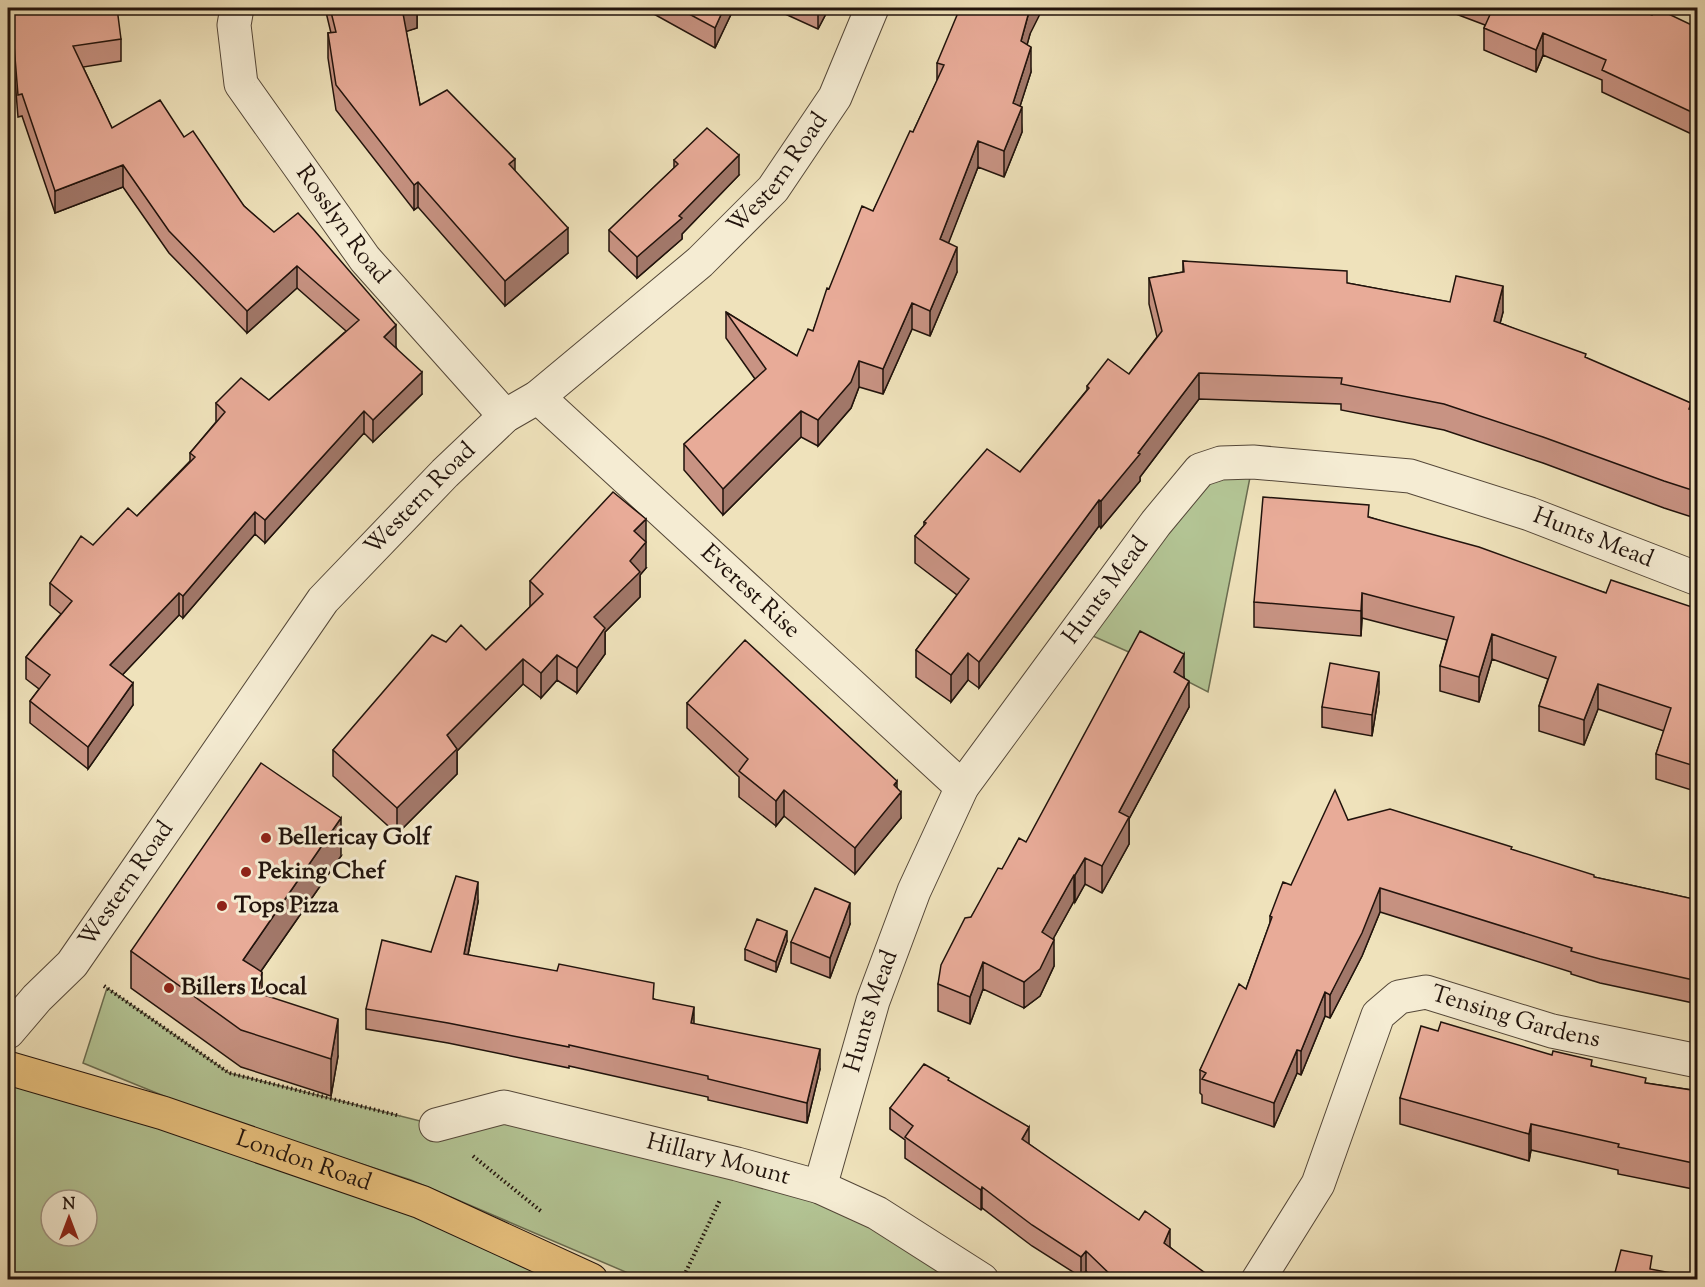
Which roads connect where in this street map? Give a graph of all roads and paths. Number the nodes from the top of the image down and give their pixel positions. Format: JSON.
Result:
{"nodes":[{"id":1,"x":237,"y":8,"type":"edge"},
{"id":2,"x":872,"y":8,"type":"edge"},
{"id":3,"x":538,"y":397,"type":"junction"},
{"id":4,"x":505,"y":416,"type":"junction"},
{"id":5,"x":1698,"y":579,"type":"edge"},
{"id":6,"x":962,"y":787,"type":"junction"},
{"id":7,"x":72,"y":964,"type":"junction"},
{"id":8,"x":8,"y":1032,"type":"edge"},
{"id":9,"x":1698,"y":1061,"type":"edge"},
{"id":10,"x":8,"y":1068,"type":"edge"},
{"id":11,"x":436,"y":1125,"type":"junction"},
{"id":12,"x":737,"y":1164,"type":"junction"},
{"id":13,"x":820,"y":1187,"type":"junction"},
{"id":14,"x":543,"y":1214,"type":"dead end"},
{"id":15,"x":591,"y":1280,"type":"edge"},
{"id":16,"x":682,"y":1280,"type":"edge"},
{"id":17,"x":982,"y":1280,"type":"edge"},
{"id":18,"x":1258,"y":1280,"type":"edge"}],
"edges":[{"from":1,"to":4,"type":"street","name":"Rosslyn Road"},
{"from":2,"to":3,"type":"street","name":"Western Road"},
{"from":3,"to":4,"type":"street","name":"Western Road"},
{"from":3,"to":6,"type":"street","name":"Everest Rise"},
{"from":4,"to":7,"type":"street","name":"Western Road"},
{"from":5,"to":6,"type":"street","name":"Hunts Mead"},
{"from":6,"to":13,"type":"street","name":"Hunts Mead"},
{"from":7,"to":8,"type":"street","name":"Western Road"},
{"from":7,"to":11,"type":"path"},
{"from":9,"to":18,"type":"street","name":"Tensing Gardens"},
{"from":10,"to":15,"type":"main road","name":"London Road"},
{"from":11,"to":12,"type":"street","name":"Hillary Mount"},
{"from":11,"to":14,"type":"path"},
{"from":12,"to":13,"type":"street","name":"Hillary Mount"},
{"from":12,"to":16,"type":"path"},
{"from":13,"to":17,"type":"street","name":"Hillary Mount"}]}
